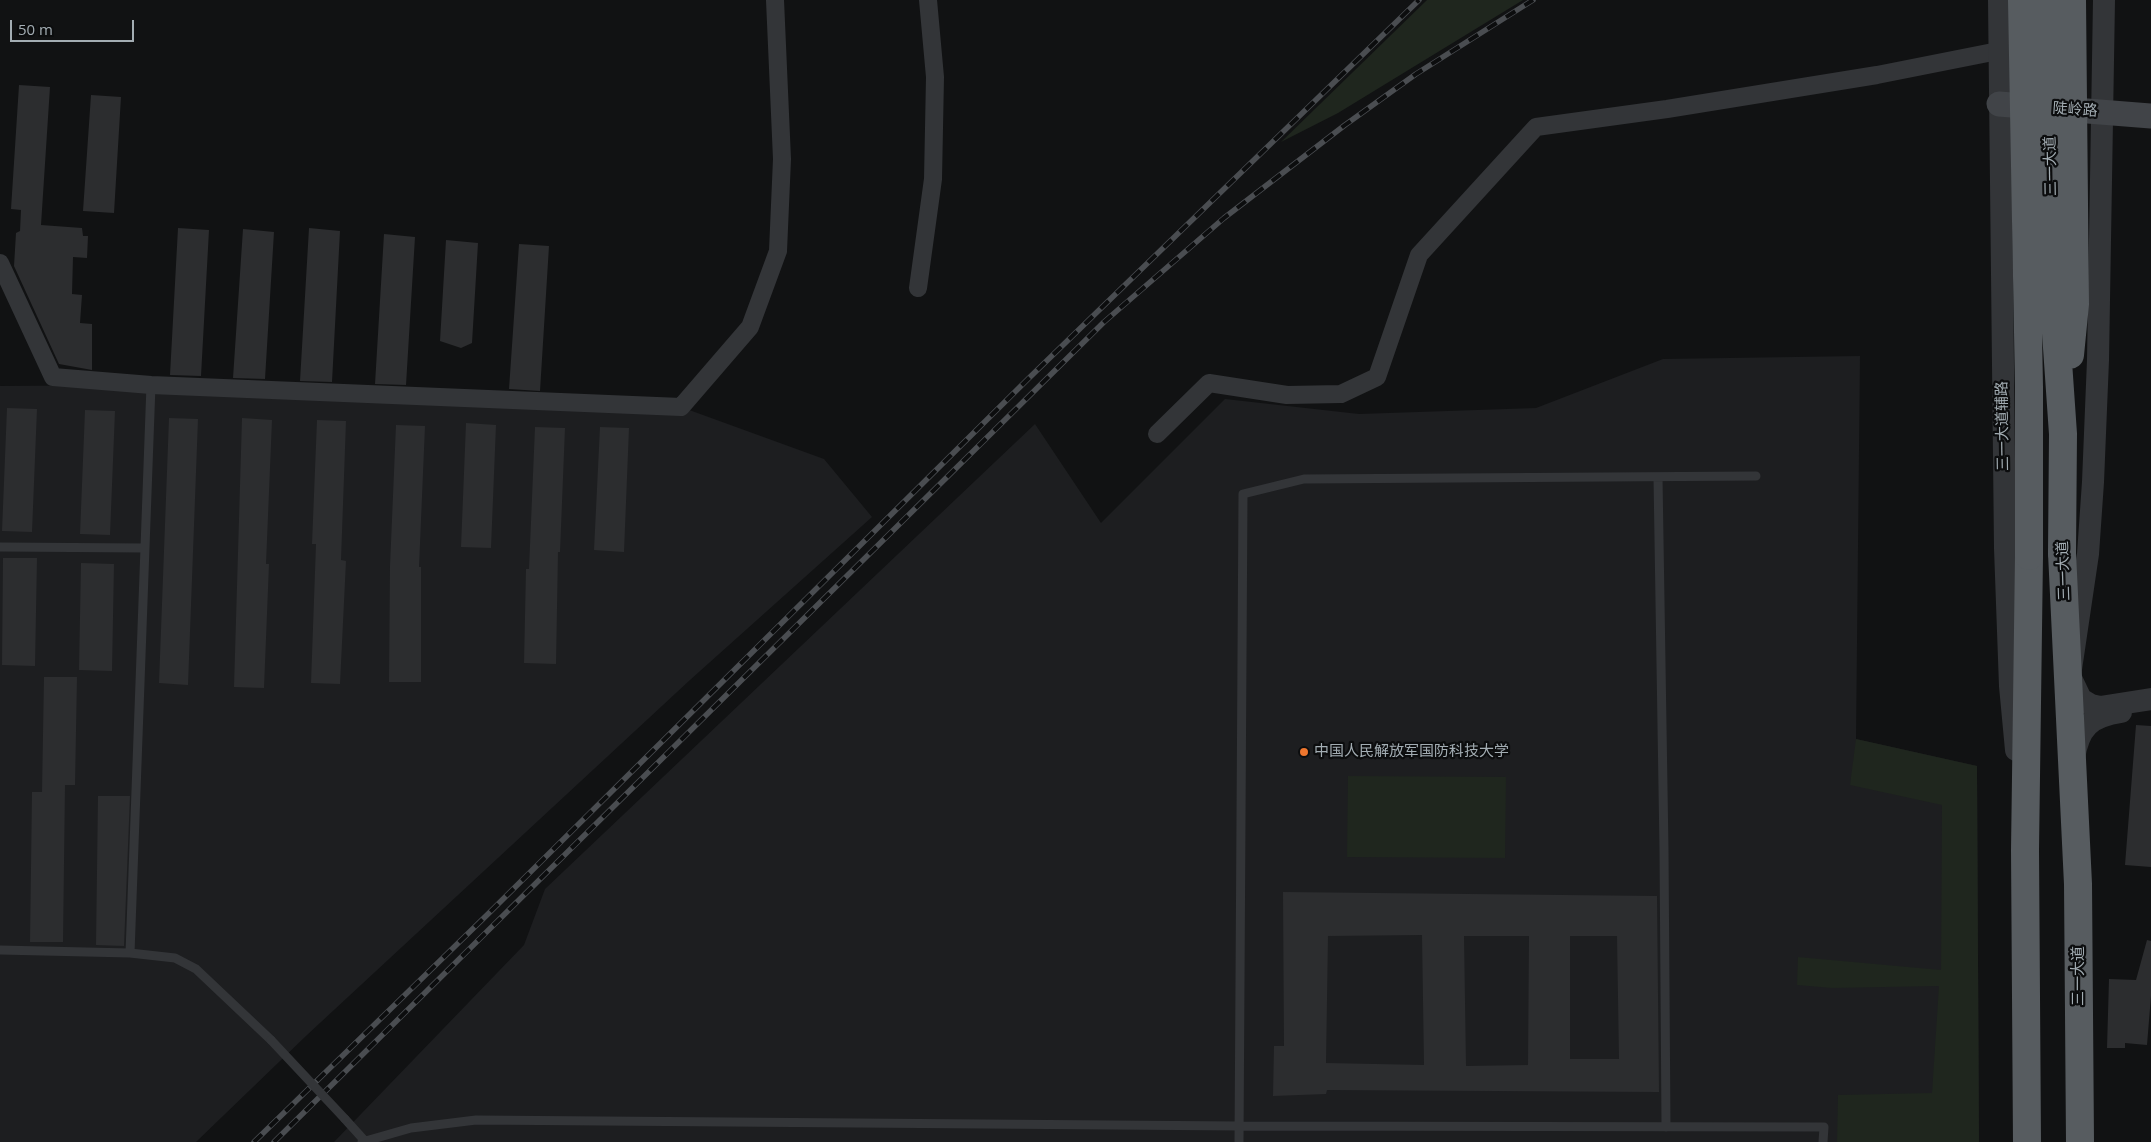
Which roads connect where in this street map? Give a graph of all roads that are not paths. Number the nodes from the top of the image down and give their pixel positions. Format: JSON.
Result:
{"nodes":[{"id":1,"x":774,"y":0,"type":"edge"},
{"id":2,"x":928,"y":0,"type":"edge"},
{"id":3,"x":1999,"y":0,"type":"edge"},
{"id":4,"x":2022,"y":0,"type":"edge"},
{"id":5,"x":2049,"y":0,"type":"edge"},
{"id":6,"x":2072,"y":0,"type":"edge"},
{"id":7,"x":2104,"y":0,"type":"edge"},
{"id":8,"x":1998,"y":51,"type":"junction"},
{"id":9,"x":1999,"y":112,"type":"junction"},
{"id":10,"x":2151,"y":116,"type":"edge"},
{"id":11,"x":2102,"y":120,"type":"junction"},
{"id":12,"x":2151,"y":132,"type":"edge"},
{"id":13,"x":0,"y":263,"type":"edge"},
{"id":14,"x":918,"y":288,"type":"dead end"},
{"id":15,"x":150,"y":384,"type":"junction"},
{"id":16,"x":1157,"y":434,"type":"dead end"},
{"id":17,"x":2063,"y":434,"type":"junction"},
{"id":18,"x":1756,"y":476,"type":"dead end"},
{"id":19,"x":1658,"y":477,"type":"junction"},
{"id":20,"x":0,"y":547,"type":"edge"},
{"id":21,"x":145,"y":548,"type":"junction"},
{"id":22,"x":2070,"y":676,"type":"junction"},
{"id":23,"x":2151,"y":699,"type":"edge"},
{"id":24,"x":2151,"y":708,"type":"edge"},
{"id":25,"x":2073,"y":762,"type":"junction"},
{"id":26,"x":2025,"y":850,"type":"junction"},
{"id":27,"x":0,"y":950,"type":"edge"},
{"id":28,"x":130,"y":953,"type":"junction"},
{"id":29,"x":1239,"y":1126,"type":"junction"},
{"id":30,"x":1666,"y":1127,"type":"junction"},
{"id":31,"x":363,"y":1141,"type":"edge"},
{"id":32,"x":1239,"y":1142,"type":"edge"},
{"id":33,"x":1823,"y":1142,"type":"edge"},
{"id":34,"x":2027,"y":1142,"type":"edge"},
{"id":35,"x":2080,"y":1142,"type":"edge"}],
"edges":[{"from":1,"to":15,"type":"street"},
{"from":2,"to":14,"type":"street"},
{"from":3,"to":8,"type":"street","name":"三一大道辅路"},
{"from":4,"to":26,"type":"highway","name":"三一大道","bridge":true},
{"from":5,"to":17,"type":"highway","name":"三一大道","bridge":true},
{"from":6,"to":17,"type":"highway","bridge":true},
{"from":7,"to":11,"type":"street"},
{"from":8,"to":9,"type":"street","name":"三一大道辅路"},
{"from":8,"to":16,"type":"street"},
{"from":9,"to":11,"type":"main road","name":"陡岭路"},
{"from":9,"to":26,"type":"street","name":"三一大道辅路"},
{"from":10,"to":11,"type":"main road","name":"陡岭路"},
{"from":11,"to":12,"type":"main road","name":"陡岭路"},
{"from":11,"to":22,"type":"street"},
{"from":13,"to":15,"type":"street"},
{"from":15,"to":21,"type":"lane"},
{"from":17,"to":22,"type":"highway","name":"三一大道","bridge":true},
{"from":18,"to":19,"type":"lane"},
{"from":19,"to":29,"type":"lane"},
{"from":19,"to":30,"type":"lane"},
{"from":20,"to":21,"type":"lane"},
{"from":21,"to":28,"type":"lane"},
{"from":22,"to":23,"type":"street"},
{"from":22,"to":25,"type":"highway","name":"三一大道"},
{"from":24,"to":25,"type":"street"},
{"from":25,"to":35,"type":"highway","name":"三一大道"},
{"from":26,"to":34,"type":"highway","name":"三一大道"},
{"from":27,"to":28,"type":"lane"},
{"from":28,"to":31,"type":"lane","bridge":true},
{"from":29,"to":30,"type":"lane"},
{"from":29,"to":31,"type":"lane"},
{"from":29,"to":32,"type":"lane"},
{"from":30,"to":33,"type":"lane"}]}
